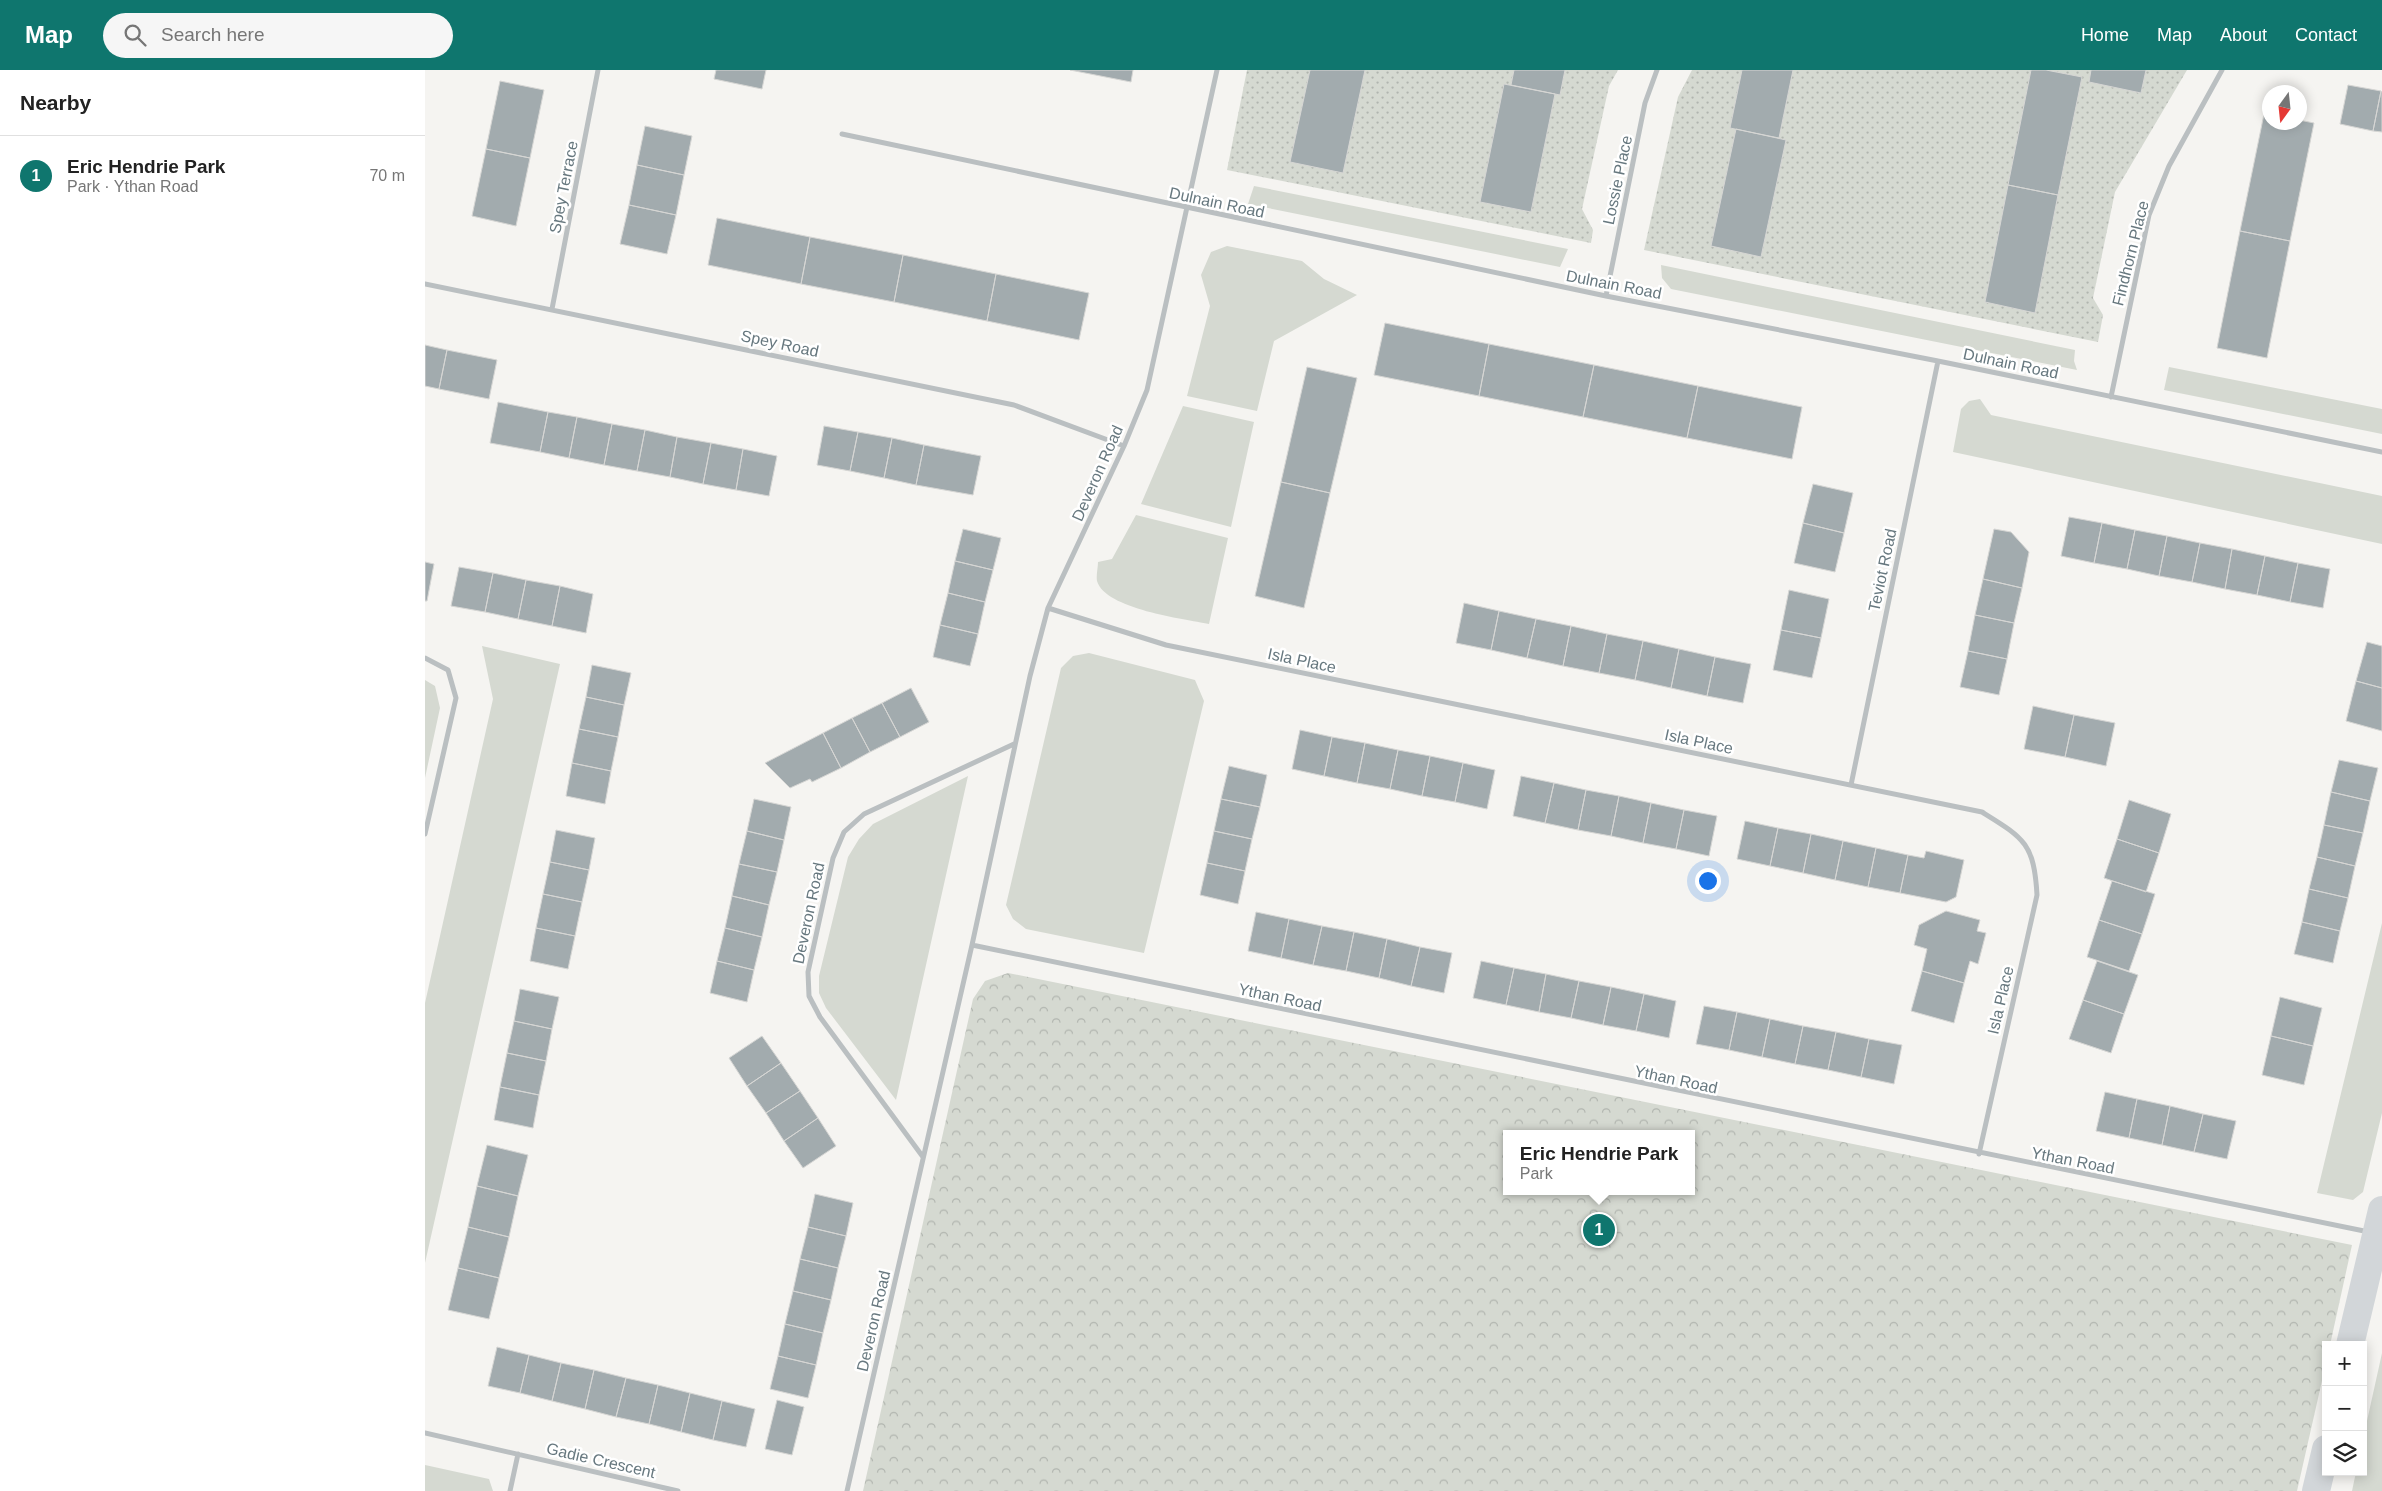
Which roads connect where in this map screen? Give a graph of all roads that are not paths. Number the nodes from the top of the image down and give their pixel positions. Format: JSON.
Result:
{"nodes":[{"id":1,"x":598,"y":70,"type":"edge"},
{"id":2,"x":1217,"y":70,"type":"edge"},
{"id":3,"x":1657,"y":70,"type":"edge"},
{"id":4,"x":2222,"y":70,"type":"edge"},
{"id":5,"x":842,"y":134,"type":"dead end"},
{"id":6,"x":1188,"y":208,"type":"junction"},
{"id":7,"x":425,"y":284,"type":"edge"},
{"id":8,"x":1606,"y":296,"type":"junction"},
{"id":9,"x":552,"y":309,"type":"junction"},
{"id":10,"x":1938,"y":361,"type":"junction"},
{"id":11,"x":2111,"y":397,"type":"junction"},
{"id":12,"x":1124,"y":446,"type":"junction"},
{"id":13,"x":2382,"y":452,"type":"edge"},
{"id":14,"x":1048,"y":608,"type":"junction"},
{"id":15,"x":425,"y":658,"type":"edge"},
{"id":16,"x":1014,"y":744,"type":"junction"},
{"id":17,"x":1851,"y":785,"type":"junction"},
{"id":18,"x":425,"y":834,"type":"edge"},
{"id":19,"x":972,"y":945,"type":"junction"},
{"id":20,"x":1979,"y":1154,"type":"junction"},
{"id":21,"x":923,"y":1157,"type":"junction"},
{"id":22,"x":2379,"y":1222,"type":"edge"},
{"id":23,"x":2351,"y":1341,"type":"edge"},
{"id":24,"x":425,"y":1433,"type":"edge"},
{"id":25,"x":518,"y":1454,"type":"junction"},
{"id":26,"x":2322,"y":1466,"type":"edge"},
{"id":27,"x":510,"y":1491,"type":"edge"},
{"id":28,"x":678,"y":1491,"type":"edge"},
{"id":29,"x":847,"y":1491,"type":"edge"},
{"id":30,"x":2316,"y":1491,"type":"edge"}],
"edges":[{"from":1,"to":9,"type":"street","name":"Spey Terrace"},
{"from":2,"to":6,"type":"street","name":"Deveron Road"},
{"from":3,"to":8,"type":"street","name":"Lossie Place"},
{"from":4,"to":11,"type":"street","name":"Findhorn Place"},
{"from":5,"to":6,"type":"street","name":"Dulnain Road"},
{"from":6,"to":8,"type":"street","name":"Dulnain Road"},
{"from":6,"to":12,"type":"street","name":"Deveron Road"},
{"from":7,"to":9,"type":"street","name":"Spey Road"},
{"from":8,"to":10,"type":"street","name":"Dulnain Road"},
{"from":9,"to":12,"type":"street","name":"Spey Road"},
{"from":10,"to":11,"type":"street","name":"Dulnain Road"},
{"from":10,"to":17,"type":"street","name":"Teviot Road"},
{"from":11,"to":13,"type":"street","name":"Dulnain Road"},
{"from":12,"to":14,"type":"street","name":"Deveron Road"},
{"from":14,"to":16,"type":"street","name":"Deveron Road"},
{"from":14,"to":17,"type":"street","name":"Isla Place"},
{"from":15,"to":18,"type":"street"},
{"from":16,"to":19,"type":"street","name":"Deveron Road"},
{"from":16,"to":21,"type":"street","name":"Deveron Road"},
{"from":17,"to":20,"type":"street","name":"Isla Place"},
{"from":19,"to":20,"type":"street","name":"Ythan Road"},
{"from":19,"to":21,"type":"street","name":"Deveron Road"},
{"from":20,"to":22,"type":"street","name":"Ythan Road"},
{"from":21,"to":29,"type":"street","name":"Deveron Road"},
{"from":22,"to":23,"type":"street"},
{"from":24,"to":25,"type":"street","name":"Gadie Crescent"},
{"from":25,"to":27,"type":"street"},
{"from":25,"to":28,"type":"street","name":"Gadie Crescent"},
{"from":26,"to":30,"type":"street"}]}
